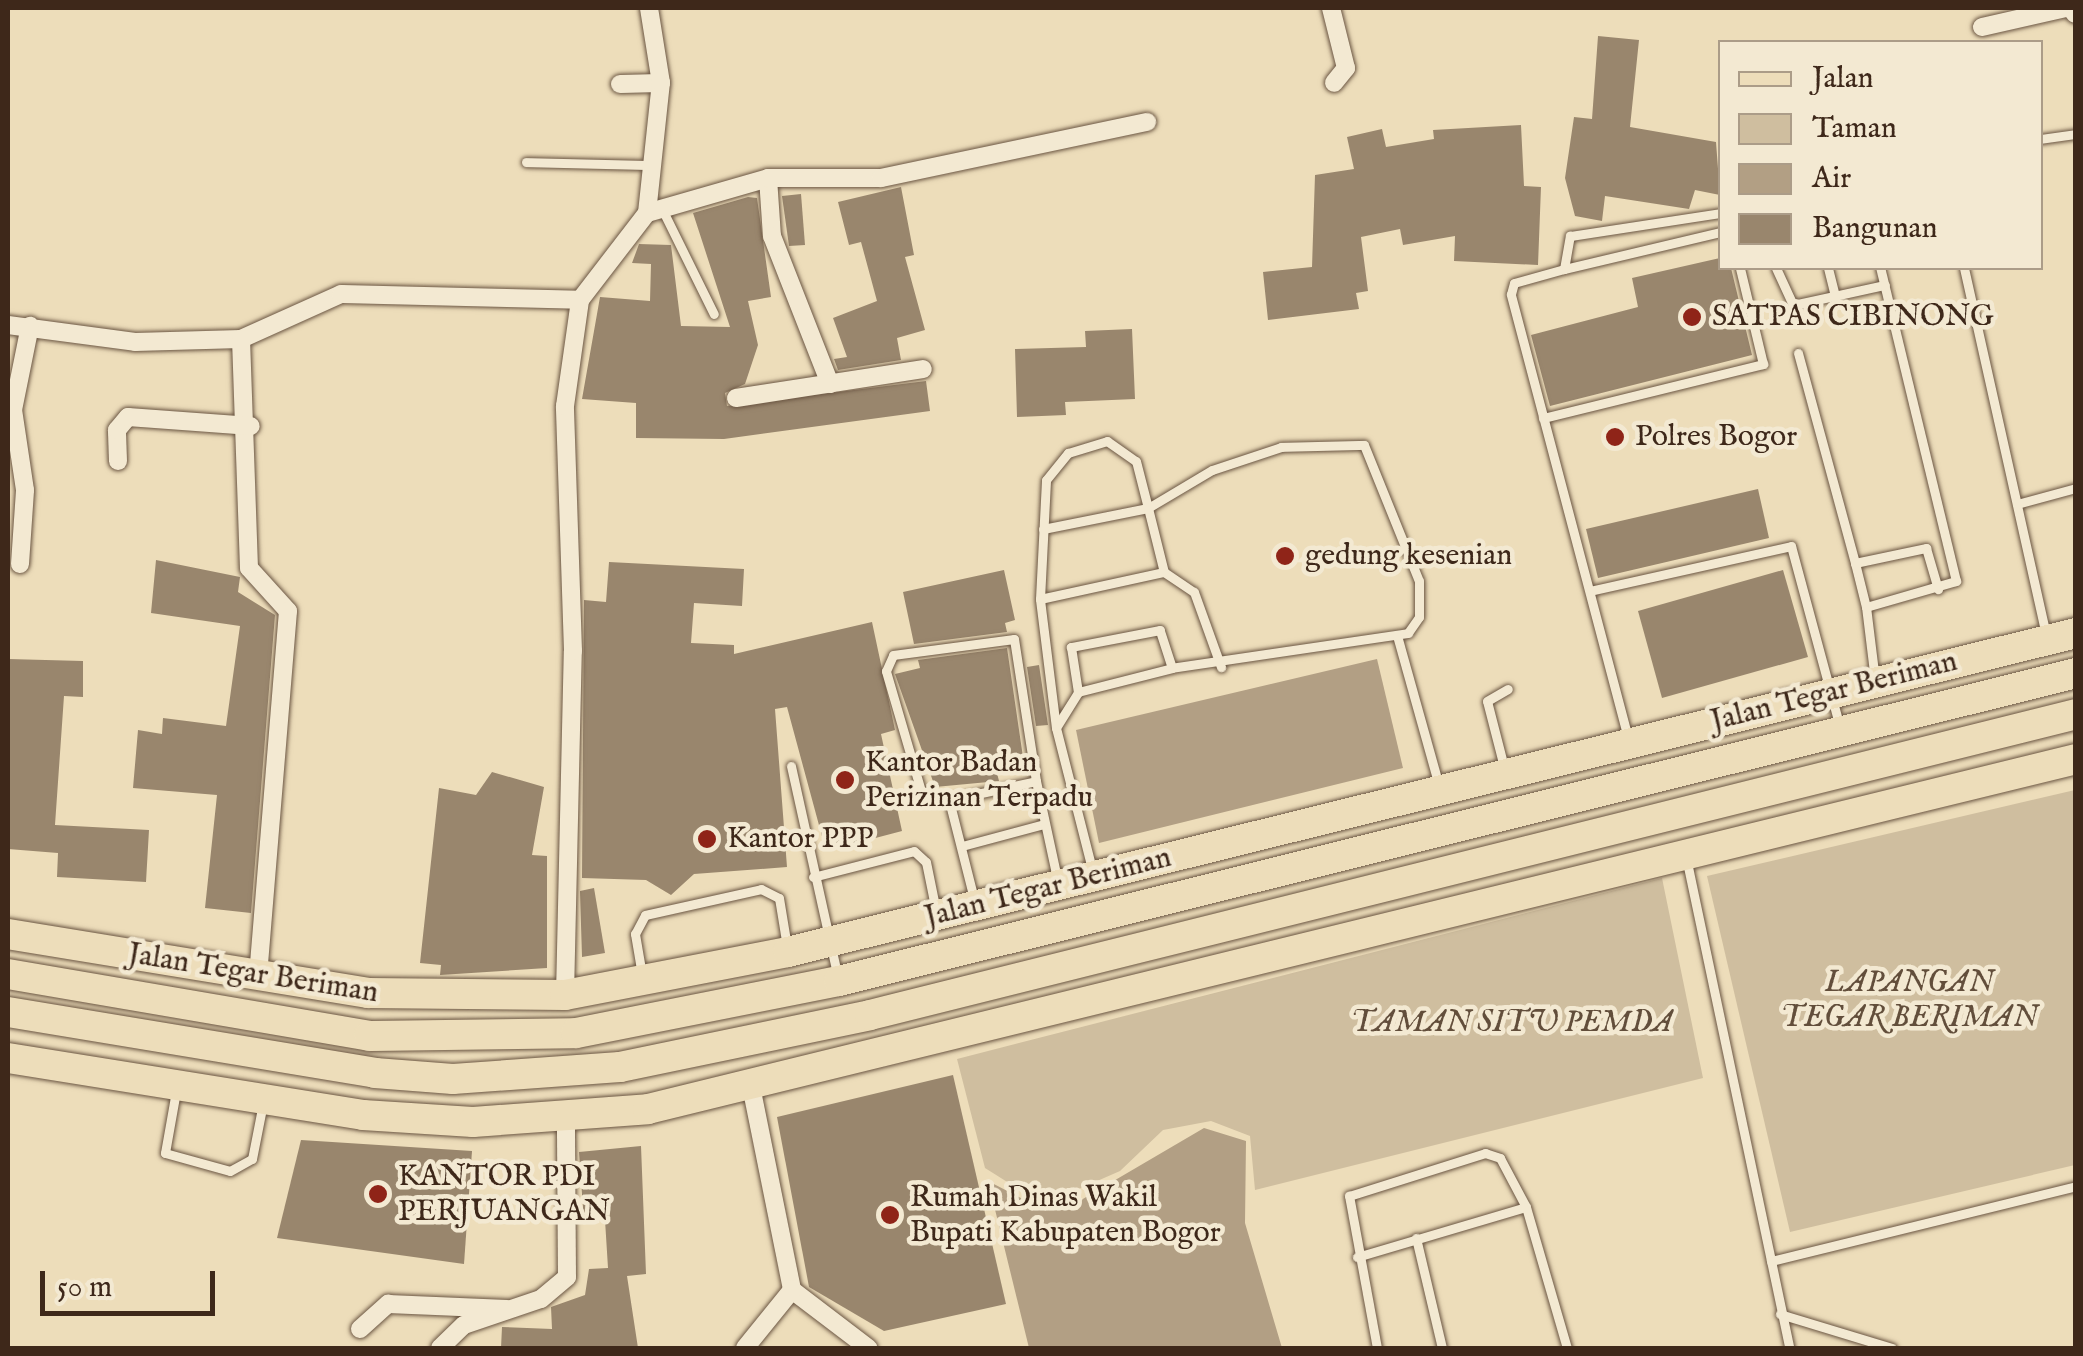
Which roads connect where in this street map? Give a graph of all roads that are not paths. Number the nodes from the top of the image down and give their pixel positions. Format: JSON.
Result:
{"nodes":[{"id":1,"x":649,"y":8,"type":"edge"},
{"id":2,"x":1331,"y":8,"type":"edge"},
{"id":3,"x":2071,"y":9,"type":"edge"},
{"id":4,"x":1982,"y":27,"type":"dead end"},
{"id":5,"x":661,"y":83,"type":"junction"},
{"id":6,"x":620,"y":84,"type":"dead end"},
{"id":7,"x":1334,"y":84,"type":"dead end"},
{"id":8,"x":1148,"y":122,"type":"dead end"},
{"id":9,"x":2076,"y":134,"type":"edge"},
{"id":10,"x":2043,"y":140,"type":"edge"},
{"id":11,"x":526,"y":162,"type":"dead end"},
{"id":12,"x":652,"y":165,"type":"junction"},
{"id":13,"x":768,"y":178,"type":"junction"},
{"id":14,"x":654,"y":211,"type":"junction"},
{"id":15,"x":1718,"y":213,"type":"edge"},
{"id":16,"x":1718,"y":232,"type":"edge"},
{"id":17,"x":1564,"y":269,"type":"junction"},
{"id":18,"x":1740,"y":270,"type":"edge"},
{"id":19,"x":1777,"y":270,"type":"edge"},
{"id":20,"x":1828,"y":270,"type":"edge"},
{"id":21,"x":1881,"y":270,"type":"edge"},
{"id":22,"x":1964,"y":270,"type":"edge"},
{"id":23,"x":1885,"y":285,"type":"junction"},
{"id":24,"x":1835,"y":296,"type":"junction"},
{"id":25,"x":580,"y":300,"type":"junction"},
{"id":26,"x":714,"y":314,"type":"dead end"},
{"id":27,"x":8,"y":325,"type":"edge"},
{"id":28,"x":30,"y":326,"type":"junction"},
{"id":29,"x":241,"y":338,"type":"junction"},
{"id":30,"x":1798,"y":353,"type":"dead end"},
{"id":31,"x":923,"y":369,"type":"dead end"},
{"id":32,"x":830,"y":384,"type":"junction"},
{"id":33,"x":736,"y":398,"type":"dead end"},
{"id":34,"x":1543,"y":418,"type":"junction"},
{"id":35,"x":251,"y":426,"type":"junction"},
{"id":36,"x":118,"y":461,"type":"dead end"},
{"id":37,"x":2076,"y":488,"type":"edge"},
{"id":38,"x":2017,"y":504,"type":"junction"},
{"id":39,"x":1148,"y":508,"type":"junction"},
{"id":40,"x":1042,"y":530,"type":"junction"},
{"id":41,"x":1855,"y":563,"type":"junction"},
{"id":42,"x":20,"y":564,"type":"dead end"},
{"id":43,"x":1164,"y":572,"type":"junction"},
{"id":44,"x":1938,"y":589,"type":"junction"},
{"id":45,"x":1590,"y":592,"type":"junction"},
{"id":46,"x":1040,"y":598,"type":"junction"},
{"id":47,"x":1866,"y":607,"type":"junction"},
{"id":48,"x":2061,"y":636,"type":"edge"},
{"id":49,"x":1398,"y":639,"type":"junction"},
{"id":50,"x":1222,"y":667,"type":"junction"},
{"id":51,"x":1172,"y":668,"type":"junction"},
{"id":52,"x":2076,"y":673,"type":"edge"},
{"id":53,"x":1876,"y":682,"type":"junction"},
{"id":54,"x":1508,"y":689,"type":"dead end"},
{"id":55,"x":1078,"y":692,"type":"junction"},
{"id":56,"x":1831,"y":694,"type":"junction"},
{"id":57,"x":2076,"y":714,"type":"edge"},
{"id":58,"x":1056,"y":728,"type":"junction"},
{"id":59,"x":1841,"y":732,"type":"junction"},
{"id":60,"x":1629,"y":742,"type":"junction"},
{"id":61,"x":2076,"y":759,"type":"edge"},
{"id":62,"x":792,"y":766,"type":"dead end"},
{"id":63,"x":1506,"y":774,"type":"junction"},
{"id":64,"x":1036,"y":781,"type":"junction"},
{"id":65,"x":1440,"y":790,"type":"junction"},
{"id":66,"x":949,"y":800,"type":"junction"},
{"id":67,"x":1044,"y":824,"type":"junction"},
{"id":68,"x":1450,"y":829,"type":"junction"},
{"id":69,"x":962,"y":846,"type":"junction"},
{"id":70,"x":1686,"y":857,"type":"junction"},
{"id":71,"x":1094,"y":876,"type":"junction"},
{"id":72,"x":813,"y":877,"type":"junction"},
{"id":73,"x":1231,"y":884,"type":"junction"},
{"id":74,"x":1058,"y":885,"type":"junction"},
{"id":75,"x":976,"y":906,"type":"junction"},
{"id":76,"x":937,"y":915,"type":"junction"},
{"id":77,"x":1241,"y":922,"type":"junction"},
{"id":78,"x":8,"y":934,"type":"edge"},
{"id":79,"x":827,"y":942,"type":"junction"},
{"id":80,"x":788,"y":952,"type":"junction"},
{"id":81,"x":8,"y":974,"type":"edge"},
{"id":82,"x":258,"y":977,"type":"junction"},
{"id":83,"x":839,"y":981,"type":"junction"},
{"id":84,"x":644,"y":983,"type":"junction"},
{"id":85,"x":565,"y":995,"type":"junction"},
{"id":86,"x":8,"y":1012,"type":"edge"},
{"id":87,"x":870,"y":1015,"type":"junction"},
{"id":88,"x":878,"y":1057,"type":"junction"},
{"id":89,"x":8,"y":1058,"type":"edge"},
{"id":90,"x":750,"y":1086,"type":"junction"},
{"id":91,"x":176,"y":1088,"type":"junction"},
{"id":92,"x":263,"y":1100,"type":"junction"},
{"id":93,"x":566,"y":1119,"type":"junction"},
{"id":94,"x":2076,"y":1186,"type":"edge"},
{"id":95,"x":1526,"y":1206,"type":"junction"},
{"id":96,"x":1416,"y":1238,"type":"junction"},
{"id":97,"x":1357,"y":1257,"type":"junction"},
{"id":98,"x":1771,"y":1261,"type":"junction"},
{"id":99,"x":792,"y":1290,"type":"junction"},
{"id":100,"x":507,"y":1310,"type":"junction"},
{"id":101,"x":1780,"y":1314,"type":"junction"},
{"id":102,"x":360,"y":1329,"type":"dead end"},
{"id":103,"x":1788,"y":1347,"type":"edge"},
{"id":104,"x":440,"y":1348,"type":"edge"},
{"id":105,"x":744,"y":1348,"type":"edge"},
{"id":106,"x":868,"y":1348,"type":"edge"},
{"id":107,"x":1377,"y":1348,"type":"edge"},
{"id":108,"x":1442,"y":1348,"type":"edge"},
{"id":109,"x":1567,"y":1348,"type":"edge"},
{"id":110,"x":1775,"y":1348,"type":"edge"},
{"id":111,"x":1892,"y":1348,"type":"edge"}],
"edges":[{"from":1,"to":5,"type":"street"},
{"from":2,"to":7,"type":"street"},
{"from":3,"to":4,"type":"street"},
{"from":5,"to":6,"type":"street"},
{"from":5,"to":12,"type":"street"},
{"from":8,"to":13,"type":"street"},
{"from":9,"to":10,"type":"lane"},
{"from":11,"to":12,"type":"lane"},
{"from":12,"to":14,"type":"street"},
{"from":13,"to":14,"type":"street"},
{"from":13,"to":32,"type":"street"},
{"from":14,"to":25,"type":"street"},
{"from":14,"to":26,"type":"lane"},
{"from":15,"to":17,"type":"lane"},
{"from":16,"to":17,"type":"lane"},
{"from":17,"to":34,"type":"lane"},
{"from":18,"to":34,"type":"lane"},
{"from":19,"to":24,"type":"lane"},
{"from":20,"to":24,"type":"lane"},
{"from":21,"to":23,"type":"lane"},
{"from":22,"to":38,"type":"lane"},
{"from":23,"to":24,"type":"lane"},
{"from":23,"to":44,"type":"lane"},
{"from":25,"to":29,"type":"street"},
{"from":25,"to":85,"type":"street"},
{"from":27,"to":28,"type":"street"},
{"from":28,"to":29,"type":"street"},
{"from":28,"to":42,"type":"street"},
{"from":29,"to":35,"type":"street"},
{"from":30,"to":41,"type":"lane"},
{"from":31,"to":32,"type":"street"},
{"from":32,"to":33,"type":"street"},
{"from":34,"to":45,"type":"lane"},
{"from":35,"to":36,"type":"street"},
{"from":35,"to":82,"type":"street"},
{"from":37,"to":38,"type":"lane"},
{"from":38,"to":48,"type":"lane"},
{"from":39,"to":40,"type":"lane"},
{"from":39,"to":40,"type":"lane"},
{"from":39,"to":43,"type":"lane"},
{"from":39,"to":49,"type":"lane"},
{"from":40,"to":46,"type":"lane"},
{"from":41,"to":44,"type":"lane"},
{"from":41,"to":47,"type":"lane"},
{"from":43,"to":46,"type":"lane"},
{"from":43,"to":50,"type":"lane"},
{"from":44,"to":47,"type":"lane"},
{"from":45,"to":56,"type":"lane"},
{"from":45,"to":60,"type":"lane"},
{"from":46,"to":58,"type":"lane"},
{"from":47,"to":53,"type":"lane"},
{"from":48,"to":53,"type":"main road","name":"Jalan Tegar Beriman"},
{"from":49,"to":50,"type":"lane"},
{"from":49,"to":65,"type":"lane"},
{"from":50,"to":51,"type":"lane"},
{"from":51,"to":55,"type":"lane"},
{"from":51,"to":55,"type":"lane"},
{"from":52,"to":59,"type":"main road","name":"Jalan Tegar Beriman"},
{"from":53,"to":56,"type":"main road","name":"Jalan Tegar Beriman"},
{"from":54,"to":63,"type":"lane"},
{"from":55,"to":58,"type":"lane"},
{"from":56,"to":59,"type":"lane"},
{"from":56,"to":60,"type":"main road","name":"Jalan Tegar Beriman"},
{"from":57,"to":77,"type":"main road"},
{"from":58,"to":71,"type":"lane"},
{"from":59,"to":68,"type":"main road","name":"Jalan Tegar Beriman"},
{"from":60,"to":63,"type":"main road","name":"Jalan Tegar Beriman"},
{"from":61,"to":70,"type":"main road"},
{"from":62,"to":72,"type":"lane"},
{"from":63,"to":65,"type":"main road","name":"Jalan Tegar Beriman"},
{"from":64,"to":66,"type":"lane"},
{"from":64,"to":66,"type":"lane"},
{"from":64,"to":67,"type":"lane"},
{"from":65,"to":68,"type":"main road"},
{"from":65,"to":71,"type":"main road","name":"Jalan Tegar Beriman"},
{"from":66,"to":69,"type":"lane"},
{"from":67,"to":69,"type":"lane"},
{"from":67,"to":74,"type":"lane"},
{"from":68,"to":73,"type":"main road","name":"Jalan Tegar Beriman"},
{"from":69,"to":75,"type":"lane"},
{"from":70,"to":88,"type":"main road"},
{"from":70,"to":98,"type":"lane"},
{"from":71,"to":74,"type":"main road","name":"Jalan Tegar Beriman"},
{"from":72,"to":76,"type":"lane"},
{"from":72,"to":79,"type":"lane"},
{"from":73,"to":77,"type":"main road"},
{"from":73,"to":83,"type":"main road","name":"Jalan Tegar Beriman"},
{"from":74,"to":75,"type":"main road","name":"Jalan Tegar Beriman"},
{"from":75,"to":76,"type":"main road","name":"Jalan Tegar Beriman"},
{"from":76,"to":79,"type":"main road","name":"Jalan Tegar Beriman"},
{"from":77,"to":87,"type":"main road"},
{"from":78,"to":82,"type":"main road","name":"Jalan Tegar Beriman"},
{"from":79,"to":80,"type":"main road","name":"Jalan Tegar Beriman"},
{"from":79,"to":83,"type":"lane"},
{"from":80,"to":84,"type":"main road","name":"Jalan Tegar Beriman"},
{"from":80,"to":84,"type":"lane"},
{"from":81,"to":83,"type":"main road","name":"Jalan Tegar Beriman"},
{"from":82,"to":85,"type":"main road","name":"Jalan Tegar Beriman"},
{"from":84,"to":85,"type":"main road","name":"Jalan Tegar Beriman"},
{"from":86,"to":87,"type":"main road"},
{"from":87,"to":88,"type":"main road"},
{"from":88,"to":90,"type":"main road"},
{"from":89,"to":91,"type":"main road"},
{"from":90,"to":93,"type":"main road"},
{"from":90,"to":99,"type":"street"},
{"from":91,"to":92,"type":"main road"},
{"from":91,"to":92,"type":"lane"},
{"from":92,"to":93,"type":"main road"},
{"from":93,"to":100,"type":"street"},
{"from":94,"to":98,"type":"lane"},
{"from":95,"to":96,"type":"lane"},
{"from":95,"to":97,"type":"lane"},
{"from":95,"to":109,"type":"lane"},
{"from":96,"to":97,"type":"lane"},
{"from":96,"to":108,"type":"lane"},
{"from":97,"to":107,"type":"lane"},
{"from":98,"to":101,"type":"lane"},
{"from":99,"to":105,"type":"street"},
{"from":99,"to":106,"type":"street"},
{"from":100,"to":102,"type":"street"},
{"from":100,"to":104,"type":"street"},
{"from":101,"to":103,"type":"lane"},
{"from":101,"to":111,"type":"lane"},
{"from":103,"to":110,"type":"lane"}]}
